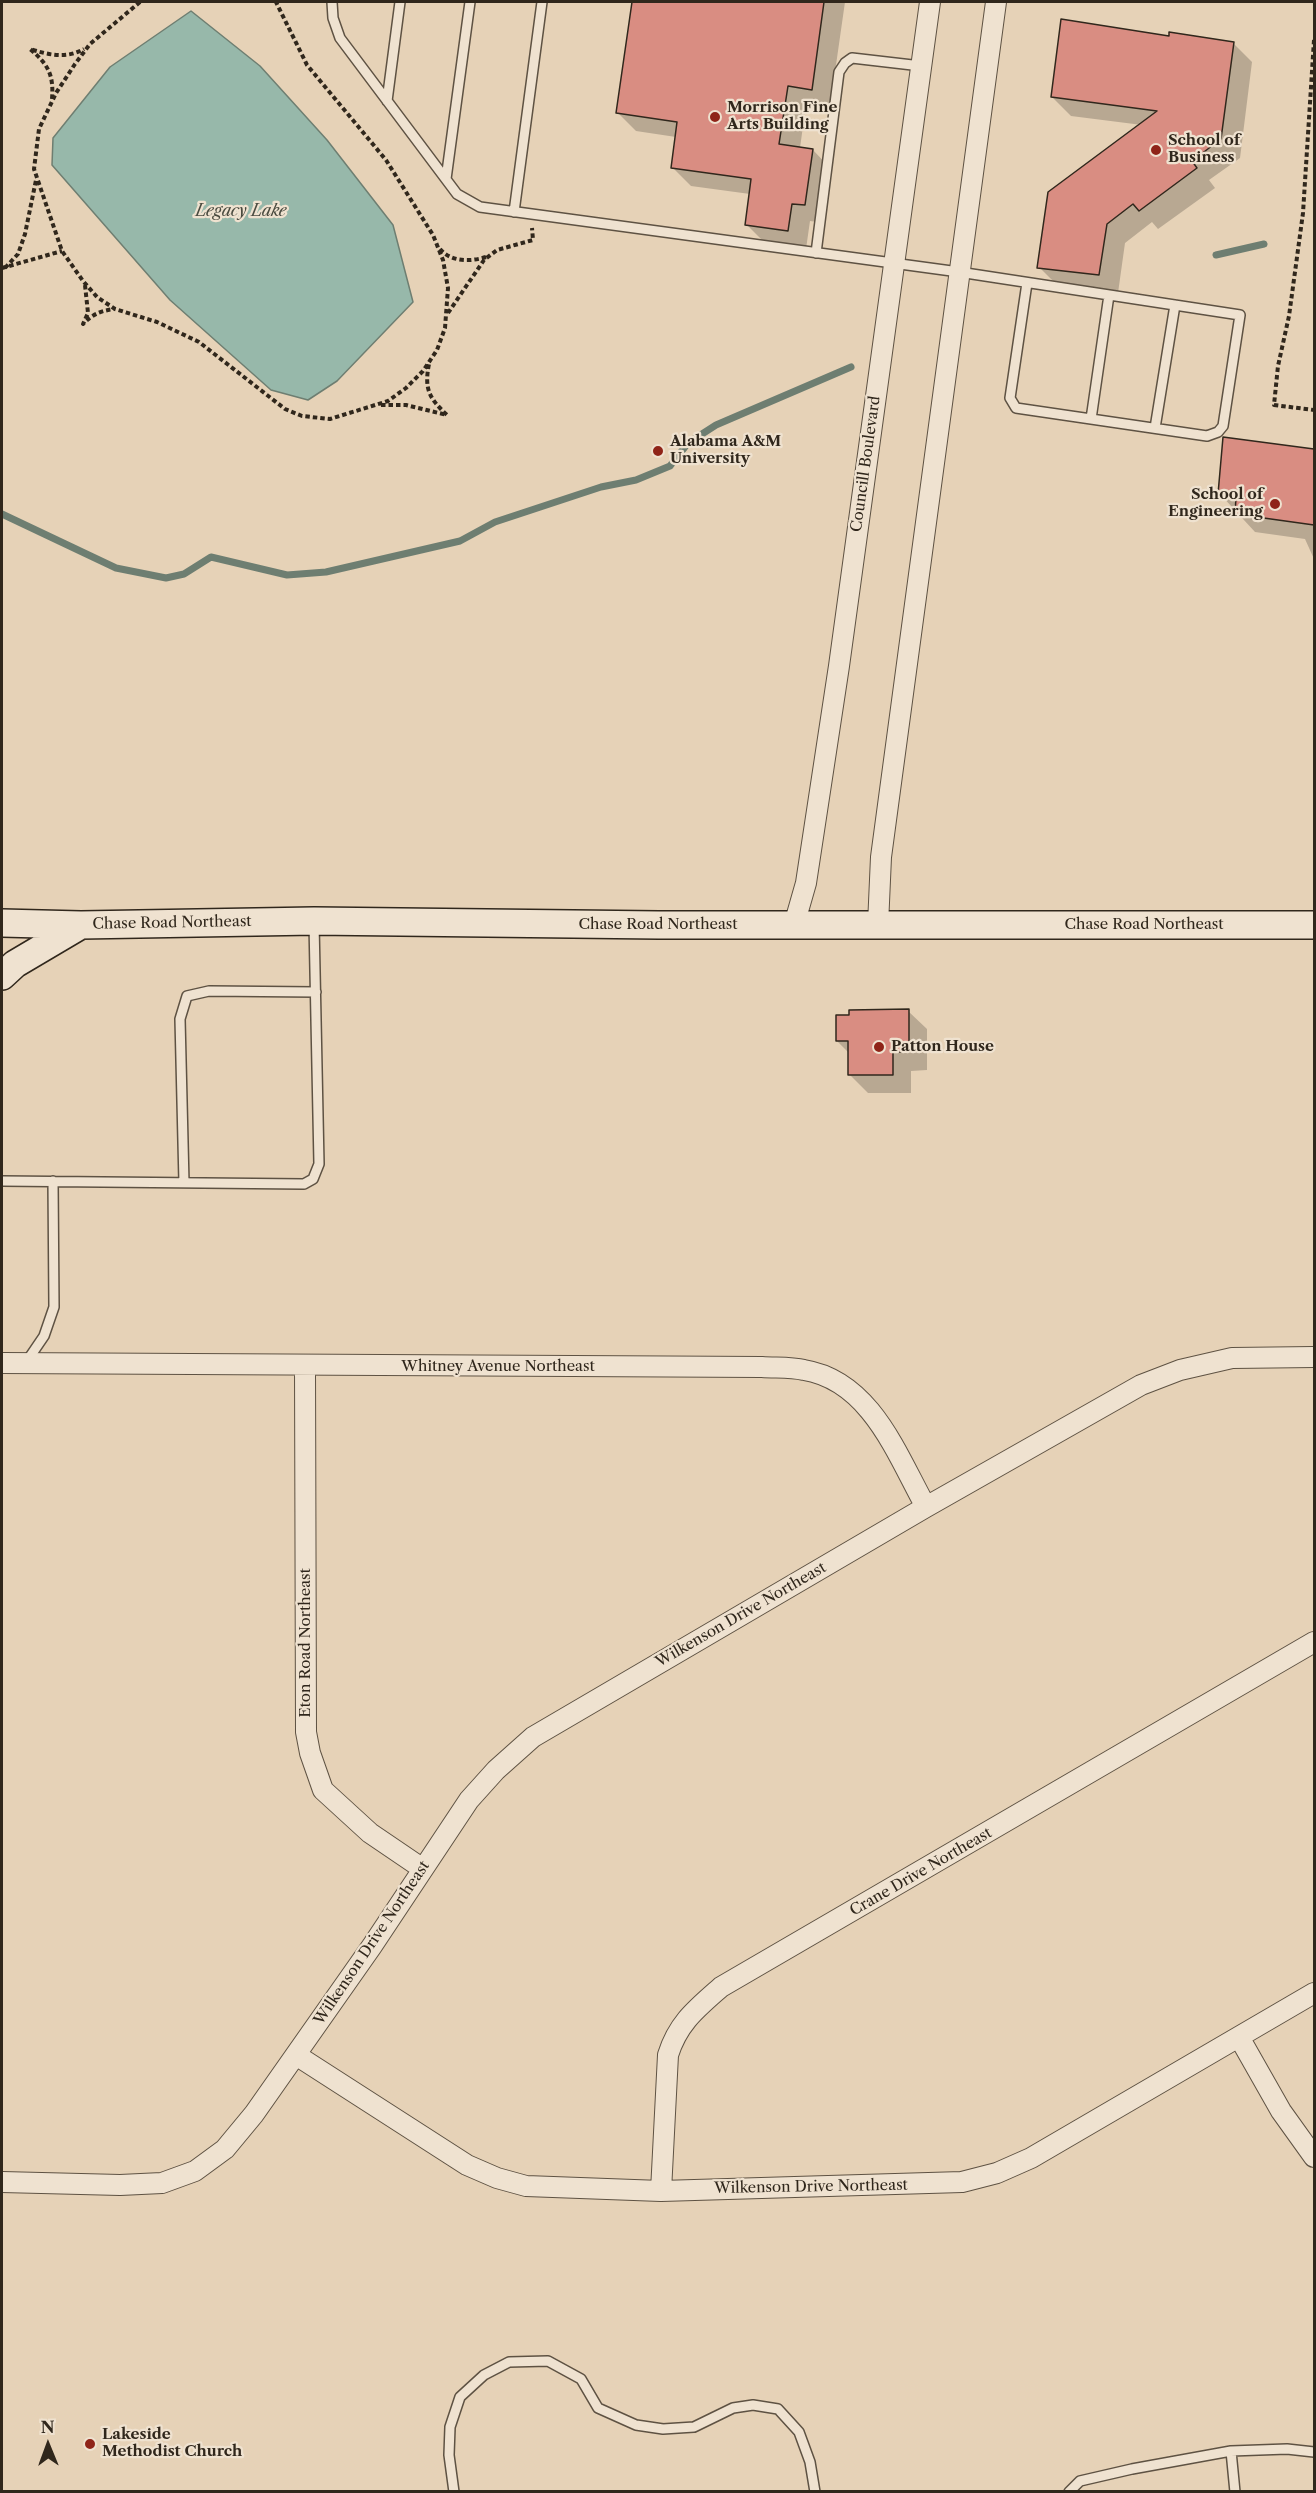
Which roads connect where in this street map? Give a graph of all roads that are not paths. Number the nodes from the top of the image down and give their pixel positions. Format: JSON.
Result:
{"nodes":[{"id":1,"x":332,"y":2,"type":"edge"},
{"id":2,"x":400,"y":2,"type":"edge"},
{"id":3,"x":470,"y":2,"type":"edge"},
{"id":4,"x":542,"y":2,"type":"edge"},
{"id":5,"x":930,"y":2,"type":"edge"},
{"id":6,"x":996,"y":2,"type":"edge"},
{"id":7,"x":921,"y":66,"type":"junction"},
{"id":8,"x":387,"y":101,"type":"junction"},
{"id":9,"x":446,"y":179,"type":"junction"},
{"id":10,"x":514,"y":212,"type":"junction"},
{"id":11,"x":816,"y":253,"type":"junction"},
{"id":12,"x":894,"y":263,"type":"junction"},
{"id":13,"x":959,"y":272,"type":"junction"},
{"id":14,"x":1027,"y":283,"type":"junction"},
{"id":15,"x":1109,"y":295,"type":"junction"},
{"id":16,"x":1174,"y":305,"type":"junction"},
{"id":17,"x":1091,"y":419,"type":"junction"},
{"id":18,"x":1155,"y":428,"type":"junction"},
{"id":19,"x":314,"y":921,"type":"junction"},
{"id":20,"x":2,"y":923,"type":"edge"},
{"id":21,"x":1314,"y":924,"type":"edge"},
{"id":22,"x":81,"y":925,"type":"junction"},
{"id":23,"x":795,"y":925,"type":"junction"},
{"id":24,"x":878,"y":925,"type":"junction"},
{"id":25,"x":2,"y":976,"type":"edge"},
{"id":26,"x":316,"y":992,"type":"junction"},
{"id":27,"x":2,"y":1181,"type":"edge"},
{"id":28,"x":53,"y":1181,"type":"junction"},
{"id":29,"x":184,"y":1183,"type":"junction"},
{"id":30,"x":1314,"y":1357,"type":"edge"},
{"id":31,"x":2,"y":1363,"type":"edge"},
{"id":32,"x":26,"y":1364,"type":"junction"},
{"id":33,"x":305,"y":1366,"type":"junction"},
{"id":34,"x":926,"y":1507,"type":"junction"},
{"id":35,"x":1314,"y":1642,"type":"edge"},
{"id":36,"x":423,"y":1869,"type":"junction"},
{"id":37,"x":1314,"y":1993,"type":"edge"},
{"id":38,"x":1239,"y":2037,"type":"junction"},
{"id":39,"x":296,"y":2055,"type":"junction"},
{"id":40,"x":1314,"y":2157,"type":"edge"},
{"id":41,"x":2,"y":2182,"type":"edge"},
{"id":42,"x":661,"y":2191,"type":"junction"},
{"id":43,"x":1231,"y":2451,"type":"junction"},
{"id":44,"x":1314,"y":2452,"type":"edge"},
{"id":45,"x":454,"y":2492,"type":"edge"},
{"id":46,"x":815,"y":2492,"type":"edge"},
{"id":47,"x":1069,"y":2492,"type":"edge"},
{"id":48,"x":1235,"y":2492,"type":"edge"}],
"edges":[{"from":1,"to":8,"type":"lane"},
{"from":2,"to":8,"type":"lane"},
{"from":3,"to":9,"type":"lane"},
{"from":4,"to":10,"type":"lane"},
{"from":5,"to":7,"type":"street","name":"Councill Boulevard"},
{"from":6,"to":13,"type":"street"},
{"from":7,"to":11,"type":"lane"},
{"from":7,"to":12,"type":"street","name":"Councill Boulevard"},
{"from":8,"to":9,"type":"lane"},
{"from":9,"to":10,"type":"lane"},
{"from":10,"to":11,"type":"lane"},
{"from":11,"to":12,"type":"lane"},
{"from":12,"to":13,"type":"lane"},
{"from":12,"to":23,"type":"street","name":"Councill Boulevard"},
{"from":13,"to":14,"type":"lane"},
{"from":13,"to":24,"type":"street"},
{"from":14,"to":15,"type":"lane"},
{"from":14,"to":17,"type":"lane"},
{"from":15,"to":16,"type":"lane"},
{"from":15,"to":17,"type":"lane"},
{"from":16,"to":18,"type":"lane"},
{"from":16,"to":18,"type":"lane"},
{"from":17,"to":18,"type":"lane"},
{"from":19,"to":22,"type":"street","name":"Chase Road Northeast"},
{"from":19,"to":23,"type":"street","name":"Chase Road Northeast"},
{"from":19,"to":26,"type":"lane"},
{"from":20,"to":22,"type":"street","name":"Chase Road Northeast"},
{"from":21,"to":24,"type":"street","name":"Chase Road Northeast"},
{"from":22,"to":25,"type":"street"},
{"from":23,"to":24,"type":"street","name":"Chase Road Northeast"},
{"from":26,"to":29,"type":"lane"},
{"from":26,"to":29,"type":"lane"},
{"from":27,"to":28,"type":"lane"},
{"from":28,"to":29,"type":"lane"},
{"from":28,"to":32,"type":"lane"},
{"from":30,"to":34,"type":"street","name":"Wilkenson Drive Northeast"},
{"from":31,"to":32,"type":"street","name":"Whitney Avenue Northeast"},
{"from":32,"to":33,"type":"street","name":"Whitney Avenue Northeast"},
{"from":33,"to":34,"type":"street","name":"Whitney Avenue Northeast"},
{"from":33,"to":36,"type":"street","name":"Eton Road Northeast"},
{"from":34,"to":36,"type":"street","name":"Wilkenson Drive Northeast"},
{"from":35,"to":42,"type":"street","name":"Crane Drive Northeast"},
{"from":36,"to":39,"type":"street","name":"Wilkenson Drive Northeast"},
{"from":37,"to":38,"type":"street","name":"Wilkenson Drive Northeast"},
{"from":38,"to":40,"type":"street"},
{"from":38,"to":42,"type":"street","name":"Wilkenson Drive Northeast"},
{"from":39,"to":41,"type":"street","name":"Wilkenson Drive Northeast"},
{"from":39,"to":42,"type":"street","name":"Wilkenson Drive Northeast"},
{"from":43,"to":44,"type":"lane"},
{"from":43,"to":47,"type":"lane"},
{"from":43,"to":48,"type":"lane"},
{"from":45,"to":46,"type":"lane"}]}
